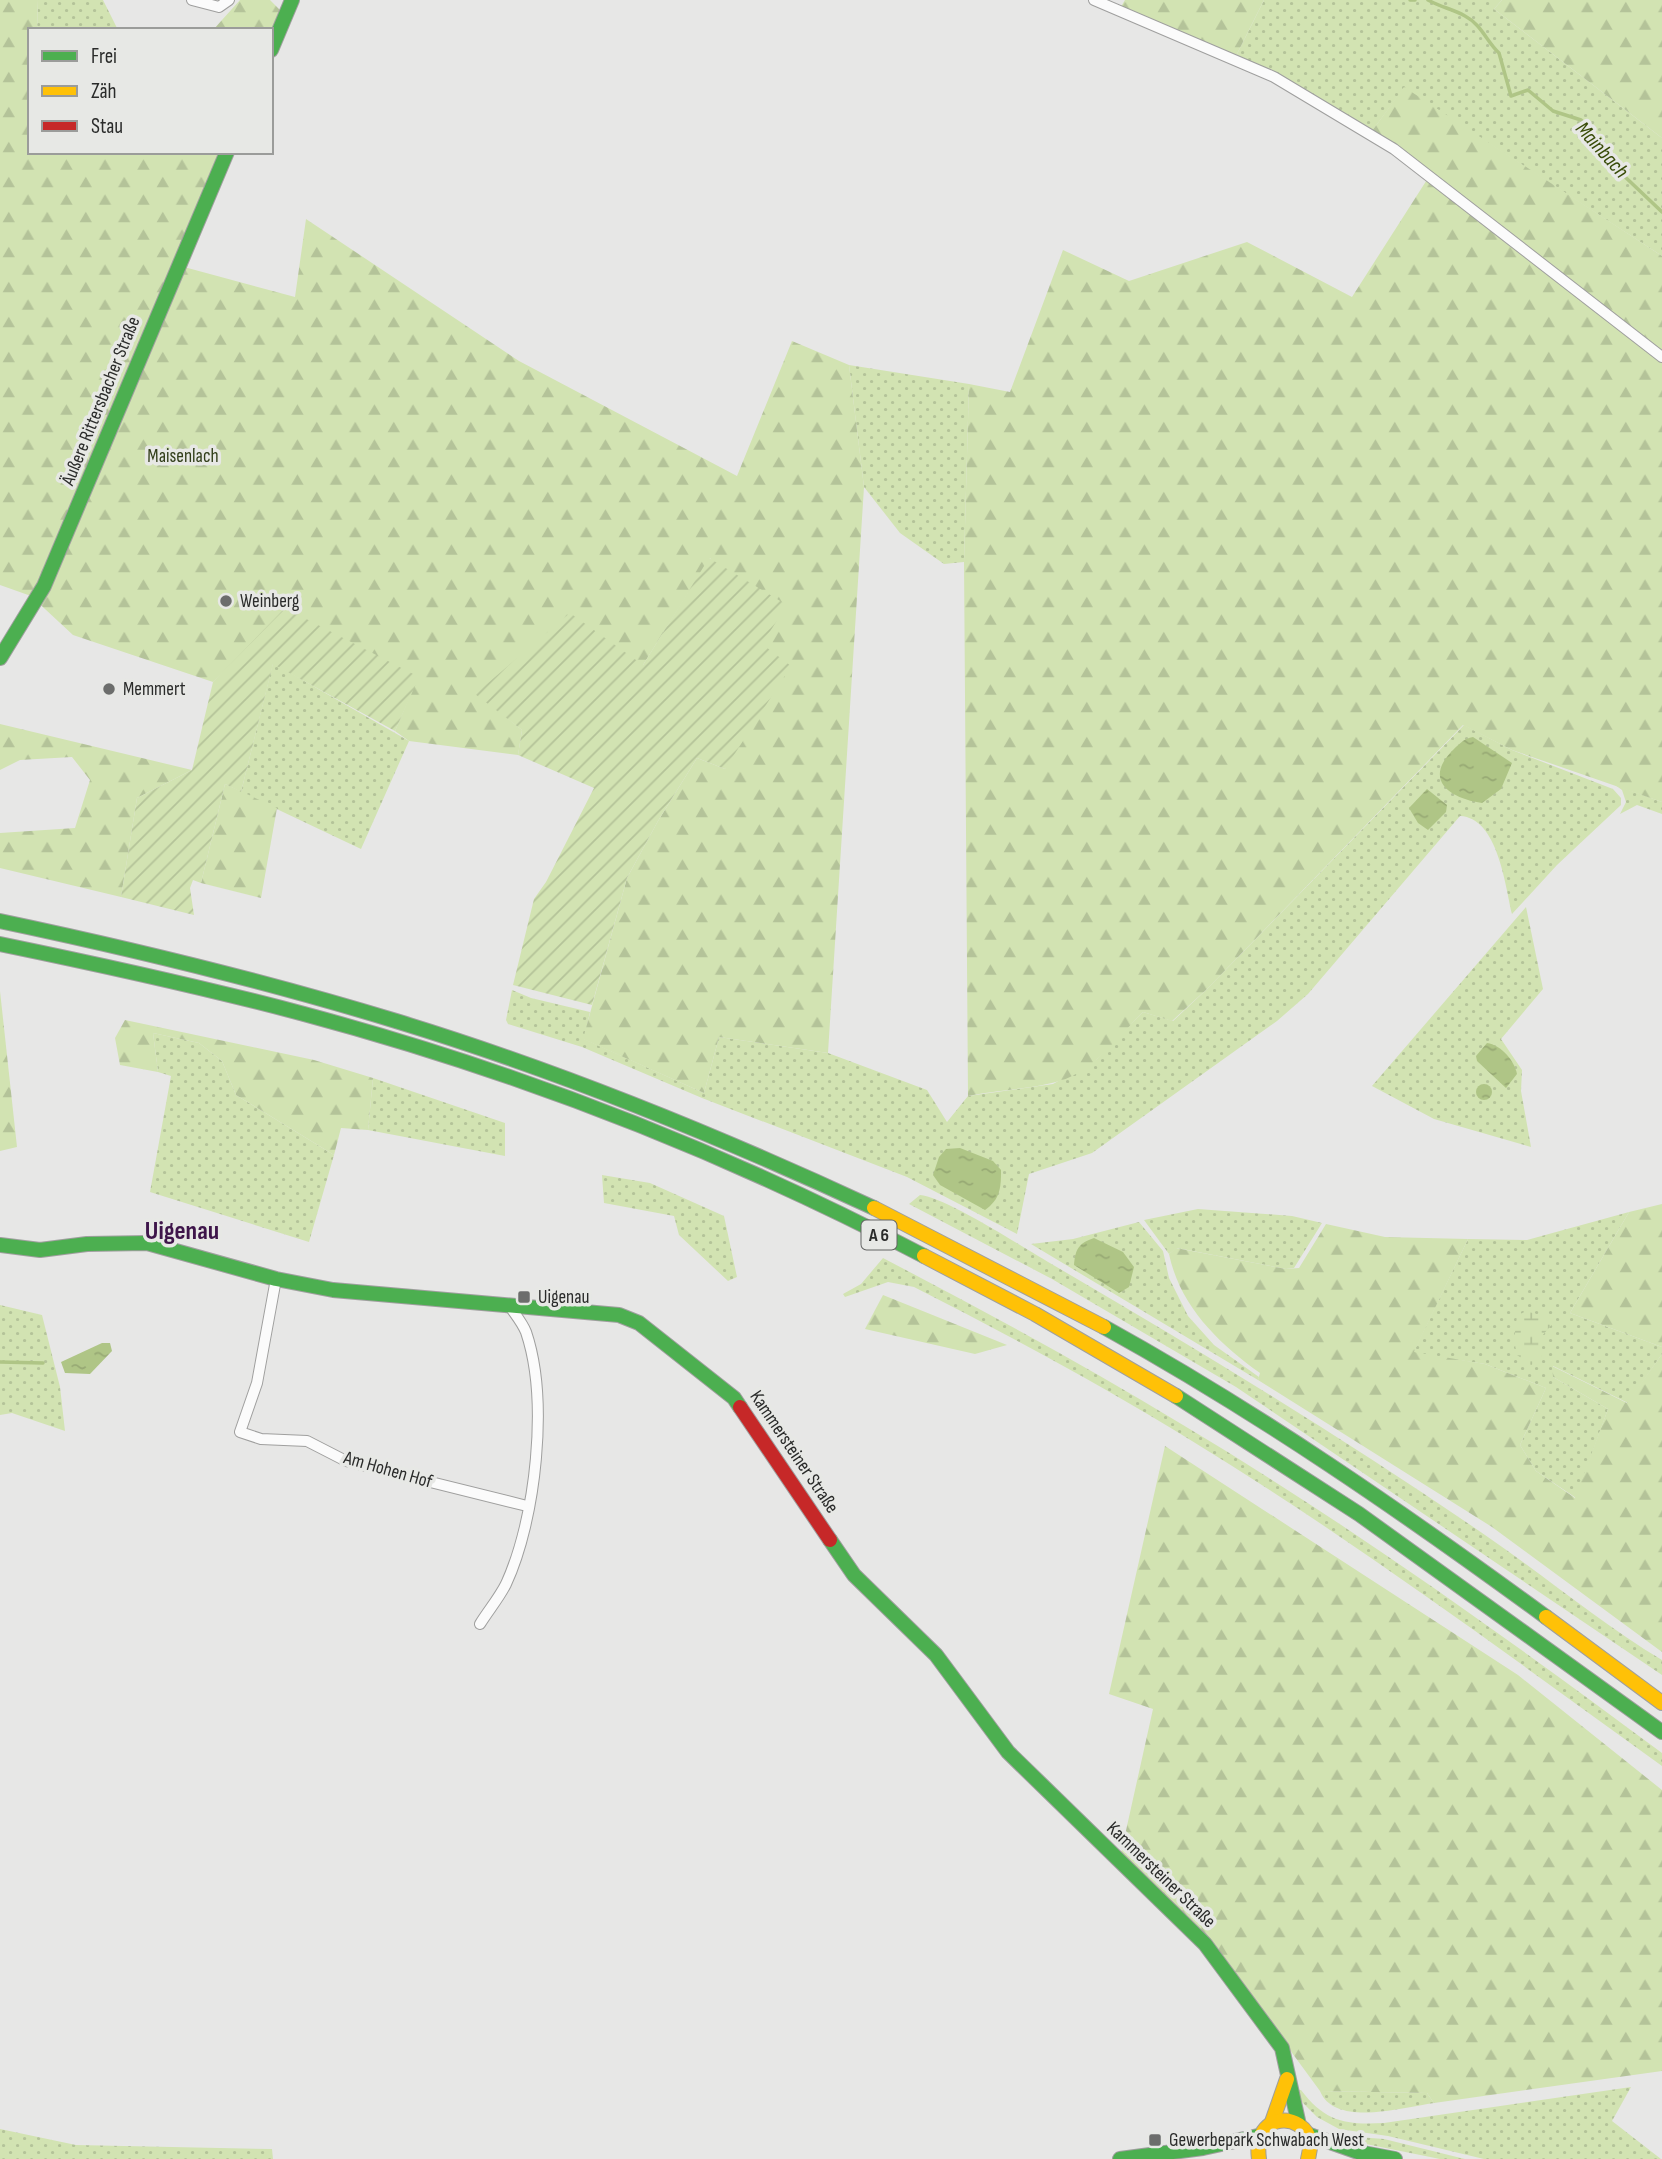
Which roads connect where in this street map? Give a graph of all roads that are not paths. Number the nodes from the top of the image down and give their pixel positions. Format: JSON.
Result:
{"nodes":[{"id":1,"x":192,"y":0,"type":"edge"},
{"id":2,"x":229,"y":0,"type":"edge"},
{"id":3,"x":292,"y":0,"type":"edge"},
{"id":4,"x":1094,"y":0,"type":"edge"},
{"id":5,"x":273,"y":45,"type":"edge"},
{"id":6,"x":226,"y":154,"type":"edge"},
{"id":7,"x":1662,"y":356,"type":"edge"},
{"id":8,"x":0,"y":658,"type":"edge"},
{"id":9,"x":0,"y":921,"type":"edge"},
{"id":10,"x":0,"y":944,"type":"edge"},
{"id":11,"x":0,"y":1245,"type":"edge"},
{"id":12,"x":276,"y":1279,"type":"junction"},
{"id":13,"x":509,"y":1305,"type":"junction"},
{"id":14,"x":527,"y":1506,"type":"junction"},
{"id":15,"x":480,"y":1624,"type":"dead end"},
{"id":16,"x":1662,"y":1703,"type":"edge"},
{"id":17,"x":1662,"y":1732,"type":"edge"},
{"id":18,"x":1288,"y":2077,"type":"junction"},
{"id":19,"x":1272,"y":2122,"type":"junction"},
{"id":20,"x":1303,"y":2129,"type":"junction"},
{"id":21,"x":1258,"y":2136,"type":"junction"},
{"id":22,"x":1203,"y":2148,"type":"junction"},
{"id":23,"x":1359,"y":2152,"type":"junction"},
{"id":24,"x":1258,"y":2158,"type":"edge"},
{"id":25,"x":1121,"y":2159,"type":"edge"},
{"id":26,"x":1308,"y":2159,"type":"edge"},
{"id":27,"x":1395,"y":2159,"type":"edge"}],
"edges":[{"from":1,"to":2,"type":"street"},
{"from":3,"to":5,"type":"main road"},
{"from":4,"to":7,"type":"street"},
{"from":6,"to":8,"type":"main road","name":"Äußere Rittersbacher Straße"},
{"from":9,"to":16,"type":"main road","number":"A 6"},
{"from":10,"to":17,"type":"main road","number":"A 6"},
{"from":11,"to":12,"type":"main road","name":"Kammersteiner Straße"},
{"from":12,"to":13,"type":"main road","name":"Kammersteiner Straße"},
{"from":12,"to":14,"type":"street","name":"Am Hohen Hof"},
{"from":13,"to":14,"type":"street"},
{"from":13,"to":18,"type":"main road","name":"Kammersteiner Straße"},
{"from":14,"to":15,"type":"street"},
{"from":18,"to":19,"type":"main road"},
{"from":18,"to":20,"type":"main road","name":"Kammersteiner Straße"},
{"from":19,"to":20,"type":"main road"},
{"from":19,"to":21,"type":"main road"},
{"from":20,"to":23,"type":"main road"},
{"from":20,"to":26,"type":"main road","name":"Kammersteiner Straße"},
{"from":21,"to":22,"type":"main road"},
{"from":21,"to":24,"type":"main road"},
{"from":22,"to":24,"type":"main road"},
{"from":22,"to":25,"type":"main road"},
{"from":23,"to":26,"type":"main road"},
{"from":23,"to":27,"type":"main road"}]}
